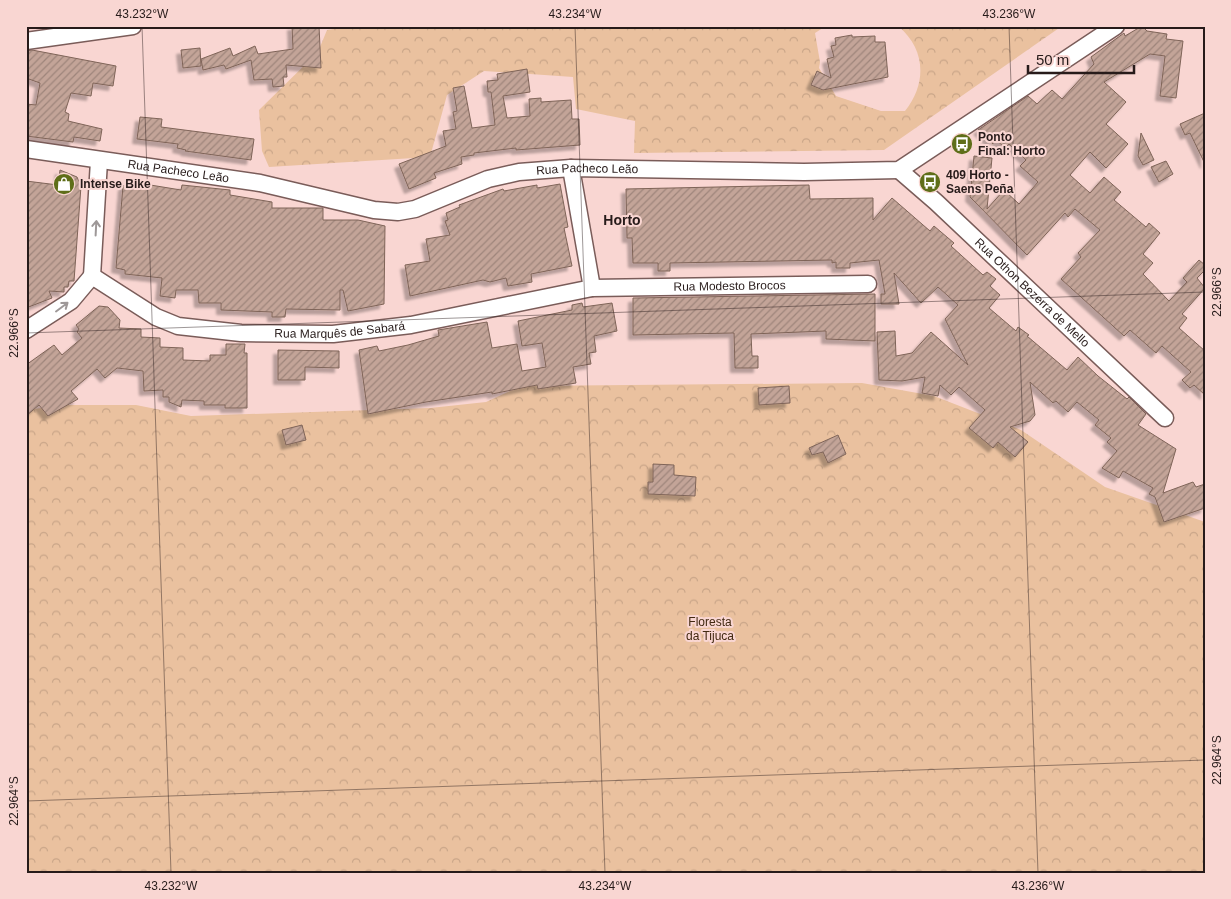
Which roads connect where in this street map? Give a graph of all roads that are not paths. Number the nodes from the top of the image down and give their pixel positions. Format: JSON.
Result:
{"nodes":[{"id":1,"x":133,"y":26,"type":"edge"},
{"id":2,"x":1116,"y":26,"type":"edge"},
{"id":3,"x":26,"y":41,"type":"edge"},
{"id":4,"x":26,"y":150,"type":"edge"},
{"id":5,"x":99,"y":161,"type":"junction"},
{"id":6,"x":571,"y":168,"type":"junction"},
{"id":7,"x":899,"y":170,"type":"junction"},
{"id":8,"x":92,"y":276,"type":"junction"},
{"id":9,"x":868,"y":284,"type":"dead end"},
{"id":10,"x":592,"y":288,"type":"junction"},
{"id":11,"x":26,"y":330,"type":"edge"},
{"id":12,"x":1165,"y":418,"type":"dead end"}],
"edges":[{"from":1,"to":3,"type":"street"},
{"from":2,"to":7,"type":"street"},
{"from":4,"to":5,"type":"street","name":"Rua Pacheco Leão"},
{"from":5,"to":6,"type":"street","name":"Rua Pacheco Leão"},
{"from":8,"to":5,"type":"street","one_way":true},
{"from":6,"to":7,"type":"street","name":"Rua Pacheco Leão"},
{"from":6,"to":10,"type":"street"},
{"from":7,"to":12,"type":"street","name":"Rua Othon Bezerra de Mello"},
{"from":8,"to":10,"type":"street","name":"Rua Marquês de Sabará"},
{"from":11,"to":8,"type":"street","one_way":true},
{"from":9,"to":10,"type":"street","name":"Rua Modesto Brocos"}]}
